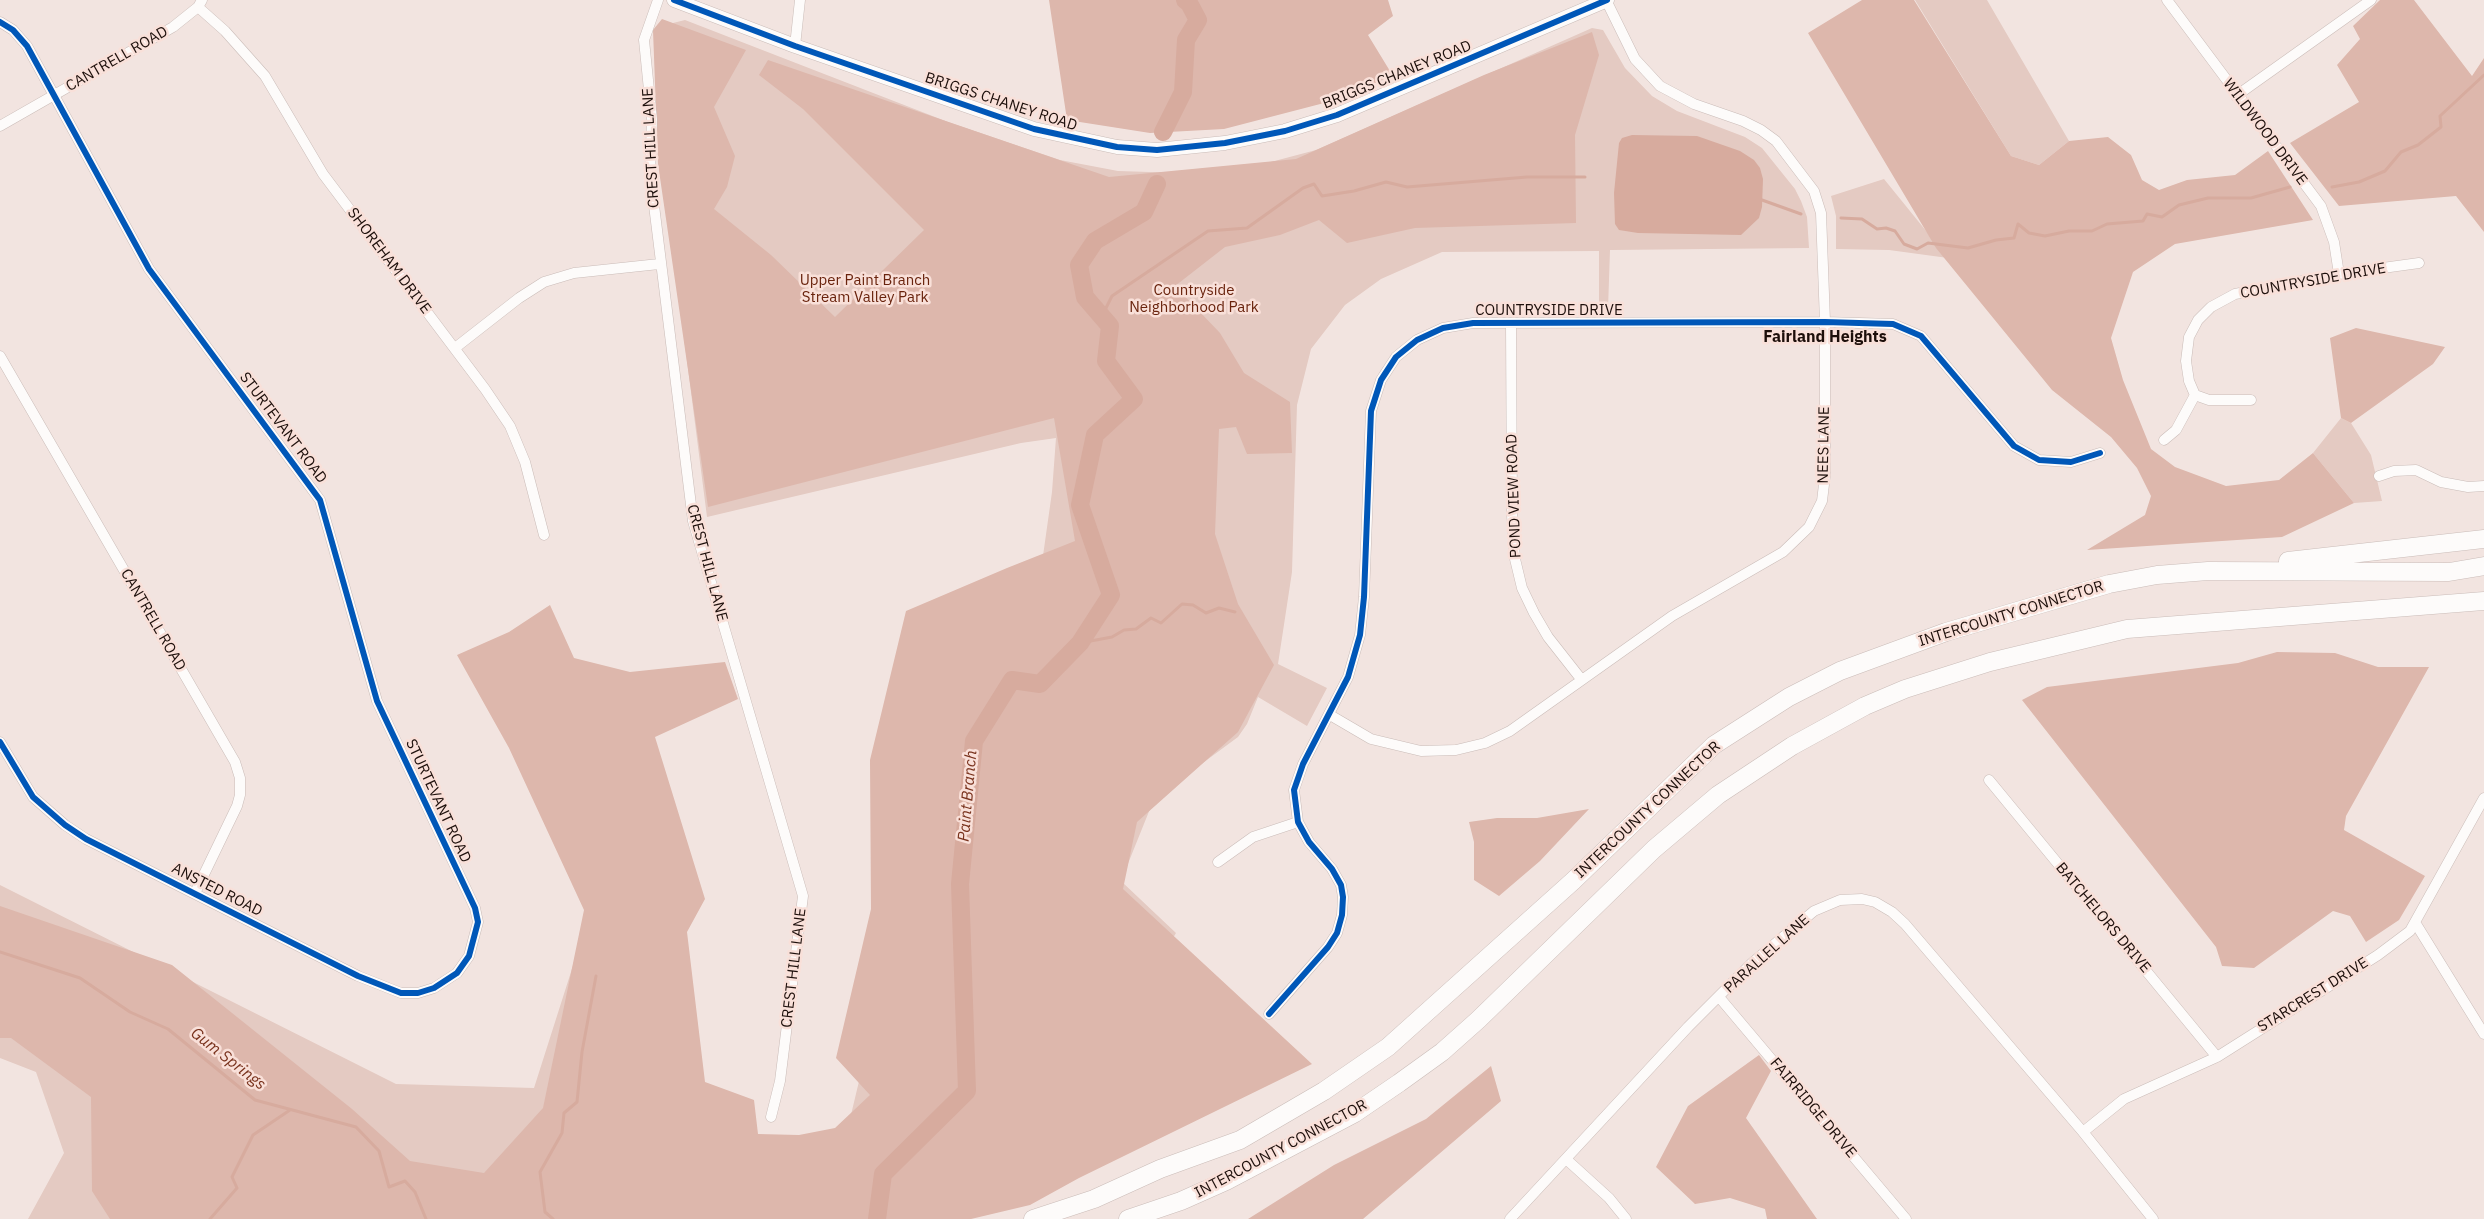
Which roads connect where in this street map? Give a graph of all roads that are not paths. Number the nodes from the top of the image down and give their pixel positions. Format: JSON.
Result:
{"nodes":[{"id":1,"x":658,"y":0,"type":"edge"},
{"id":2,"x":674,"y":0,"type":"edge"},
{"id":3,"x":800,"y":0,"type":"edge"},
{"id":4,"x":1607,"y":0,"type":"edge"},
{"id":5,"x":2167,"y":0,"type":"edge"},
{"id":6,"x":2371,"y":0,"type":"edge"},
{"id":7,"x":200,"y":3,"type":"edge"},
{"id":8,"x":0,"y":22,"type":"edge"},
{"id":9,"x":795,"y":46,"type":"junction"},
{"id":10,"x":56,"y":95,"type":"junction"},
{"id":11,"x":2236,"y":96,"type":"junction"},
{"id":12,"x":0,"y":126,"type":"edge"},
{"id":13,"x":2419,"y":263,"type":"dead end"},
{"id":14,"x":659,"y":264,"type":"junction"},
{"id":15,"x":2339,"y":274,"type":"junction"},
{"id":16,"x":1825,"y":322,"type":"junction"},
{"id":17,"x":1510,"y":324,"type":"junction"},
{"id":18,"x":455,"y":348,"type":"junction"},
{"id":19,"x":0,"y":356,"type":"edge"},
{"id":20,"x":2195,"y":395,"type":"junction"},
{"id":21,"x":2251,"y":400,"type":"dead end"},
{"id":22,"x":2164,"y":440,"type":"dead end"},
{"id":23,"x":2100,"y":453,"type":"dead end"},
{"id":24,"x":2379,"y":476,"type":"dead end"},
{"id":25,"x":2484,"y":486,"type":"edge"},
{"id":26,"x":544,"y":535,"type":"dead end"},
{"id":27,"x":2484,"y":539,"type":"edge"},
{"id":28,"x":2484,"y":566,"type":"edge"},
{"id":29,"x":2208,"y":570,"type":"junction"},
{"id":30,"x":2483,"y":602,"type":"edge"},
{"id":31,"x":1582,"y":679,"type":"junction"},
{"id":32,"x":1330,"y":716,"type":"junction"},
{"id":33,"x":0,"y":742,"type":"edge"},
{"id":34,"x":1989,"y":780,"type":"dead end"},
{"id":35,"x":2484,"y":798,"type":"edge"},
{"id":36,"x":1298,"y":822,"type":"junction"},
{"id":37,"x":1218,"y":862,"type":"dead end"},
{"id":38,"x":195,"y":893,"type":"junction"},
{"id":39,"x":2416,"y":924,"type":"junction"},
{"id":40,"x":457,"y":973,"type":"joint"},
{"id":41,"x":1719,"y":997,"type":"junction"},
{"id":42,"x":1269,"y":1014,"type":"dead end"},
{"id":43,"x":2484,"y":1034,"type":"edge"},
{"id":44,"x":2217,"y":1057,"type":"junction"},
{"id":45,"x":771,"y":1117,"type":"dead end"},
{"id":46,"x":2083,"y":1132,"type":"junction"},
{"id":47,"x":1566,"y":1159,"type":"junction"},
{"id":48,"x":1033,"y":1219,"type":"edge"},
{"id":49,"x":1128,"y":1219,"type":"edge"},
{"id":50,"x":1510,"y":1219,"type":"edge"},
{"id":51,"x":1626,"y":1219,"type":"edge"},
{"id":52,"x":1906,"y":1219,"type":"edge"},
{"id":53,"x":2154,"y":1219,"type":"edge"}],
"edges":[{"from":1,"to":14,"type":"street","name":"CREST HILL LANE"},
{"from":2,"to":9,"type":"main road","name":"BRIGGS CHANEY ROAD"},
{"from":3,"to":9,"type":"street"},
{"from":4,"to":9,"type":"main road","name":"BRIGGS CHANEY ROAD"},
{"from":4,"to":16,"type":"street","name":"NEES LANE"},
{"from":5,"to":11,"type":"street","name":"WILDWOOD DRIVE"},
{"from":6,"to":11,"type":"street"},
{"from":7,"to":10,"type":"street","name":"CANTRELL ROAD"},
{"from":7,"to":18,"type":"street","name":"SHOREHAM DRIVE"},
{"from":8,"to":10,"type":"street","name":"STURTEVANT ROAD"},
{"from":10,"to":12,"type":"street","name":"CANTRELL ROAD"},
{"from":10,"to":40,"type":"street","name":"STURTEVANT ROAD"},
{"from":11,"to":15,"type":"street","name":"WILDWOOD DRIVE"},
{"from":13,"to":15,"type":"street","name":"COUNTRYSIDE DRIVE"},
{"from":14,"to":18,"type":"street"},
{"from":14,"to":45,"type":"street","name":"CREST HILL LANE"},
{"from":15,"to":20,"type":"street","name":"COUNTRYSIDE DRIVE"},
{"from":16,"to":17,"type":"street","name":"COUNTRYSIDE DRIVE"},
{"from":16,"to":23,"type":"street","name":"COUNTRYSIDE DRIVE"},
{"from":16,"to":31,"type":"street","name":"NEES LANE"},
{"from":17,"to":31,"type":"street","name":"POND VIEW ROAD"},
{"from":17,"to":32,"type":"street","name":"COUNTRYSIDE DRIVE"},
{"from":18,"to":26,"type":"street","name":"SHOREHAM DRIVE"},
{"from":19,"to":38,"type":"street","name":"CANTRELL ROAD"},
{"from":20,"to":21,"type":"street"},
{"from":20,"to":22,"type":"street"},
{"from":24,"to":25,"type":"street"},
{"from":27,"to":29,"type":"highway"},
{"from":28,"to":29,"type":"highway","name":"INTERCOUNTY CONNECTOR"},
{"from":29,"to":48,"type":"highway","name":"INTERCOUNTY CONNECTOR"},
{"from":30,"to":49,"type":"highway","name":"INTERCOUNTY CONNECTOR"},
{"from":31,"to":32,"type":"street","name":"NEES LANE"},
{"from":32,"to":36,"type":"street","name":"COUNTRYSIDE DRIVE"},
{"from":33,"to":38,"type":"street","name":"ANSTED ROAD"},
{"from":34,"to":44,"type":"street","name":"BATCHELORS DRIVE"},
{"from":35,"to":39,"type":"street","name":"STARCREST DRIVE"},
{"from":36,"to":37,"type":"street"},
{"from":36,"to":42,"type":"street","name":"COUNTRYSIDE DRIVE"},
{"from":38,"to":40,"type":"street","name":"ANSTED ROAD"},
{"from":39,"to":43,"type":"street"},
{"from":39,"to":44,"type":"street","name":"STARCREST DRIVE"},
{"from":41,"to":46,"type":"street","name":"PARALLEL LANE"},
{"from":41,"to":47,"type":"street","name":"PARALLEL LANE"},
{"from":41,"to":52,"type":"street","name":"FAIRRIDGE DRIVE"},
{"from":44,"to":46,"type":"street","name":"STARCREST DRIVE"},
{"from":46,"to":53,"type":"street","name":"PARALLEL LANE"},
{"from":47,"to":50,"type":"street","name":"PARALLEL LANE"},
{"from":47,"to":51,"type":"street"}]}
